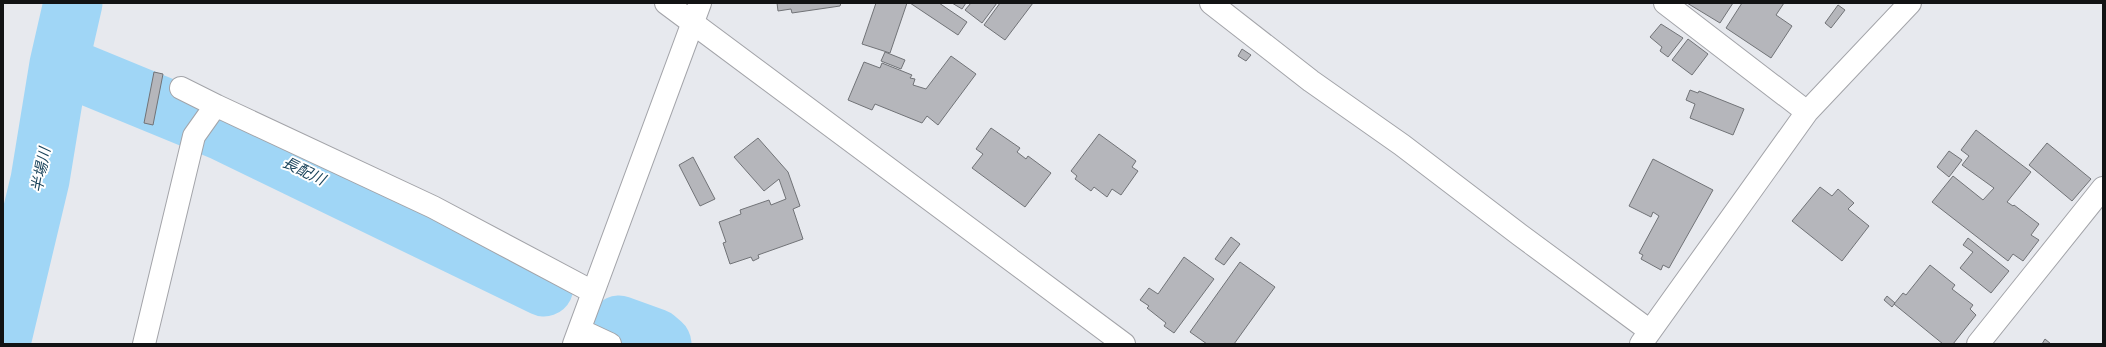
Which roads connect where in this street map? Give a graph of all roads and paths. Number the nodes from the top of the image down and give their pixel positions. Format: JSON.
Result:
{"nodes":[{"id":1,"x":666,"y":3,"type":"edge"},
{"id":2,"x":1210,"y":3,"type":"edge"},
{"id":3,"x":1665,"y":3,"type":"edge"},
{"id":4,"x":1910,"y":3,"type":"edge"},
{"id":5,"x":696,"y":13,"type":"edge"},
{"id":6,"x":181,"y":88,"type":"dead end"},
{"id":7,"x":214,"y":109,"type":"junction"},
{"id":8,"x":1807,"y":112,"type":"junction"},
{"id":9,"x":2103,"y":188,"type":"edge"},
{"id":10,"x":593,"y":292,"type":"junction"},
{"id":11,"x":577,"y":337,"type":"edge"},
{"id":12,"x":1646,"y":337,"type":"edge"},
{"id":13,"x":144,"y":344,"type":"edge"},
{"id":14,"x":610,"y":344,"type":"edge"},
{"id":15,"x":1124,"y":344,"type":"edge"},
{"id":16,"x":1978,"y":344,"type":"edge"}],
"edges":[{"from":1,"to":5,"type":"street"},
{"from":2,"to":12,"type":"street"},
{"from":3,"to":8,"type":"street"},
{"from":4,"to":8,"type":"street"},
{"from":5,"to":10,"type":"street"},
{"from":5,"to":15,"type":"street"},
{"from":6,"to":7,"type":"street"},
{"from":7,"to":10,"type":"street"},
{"from":7,"to":13,"type":"street"},
{"from":8,"to":12,"type":"street"},
{"from":9,"to":16,"type":"street"},
{"from":10,"to":11,"type":"street"},
{"from":11,"to":14,"type":"street"}]}
